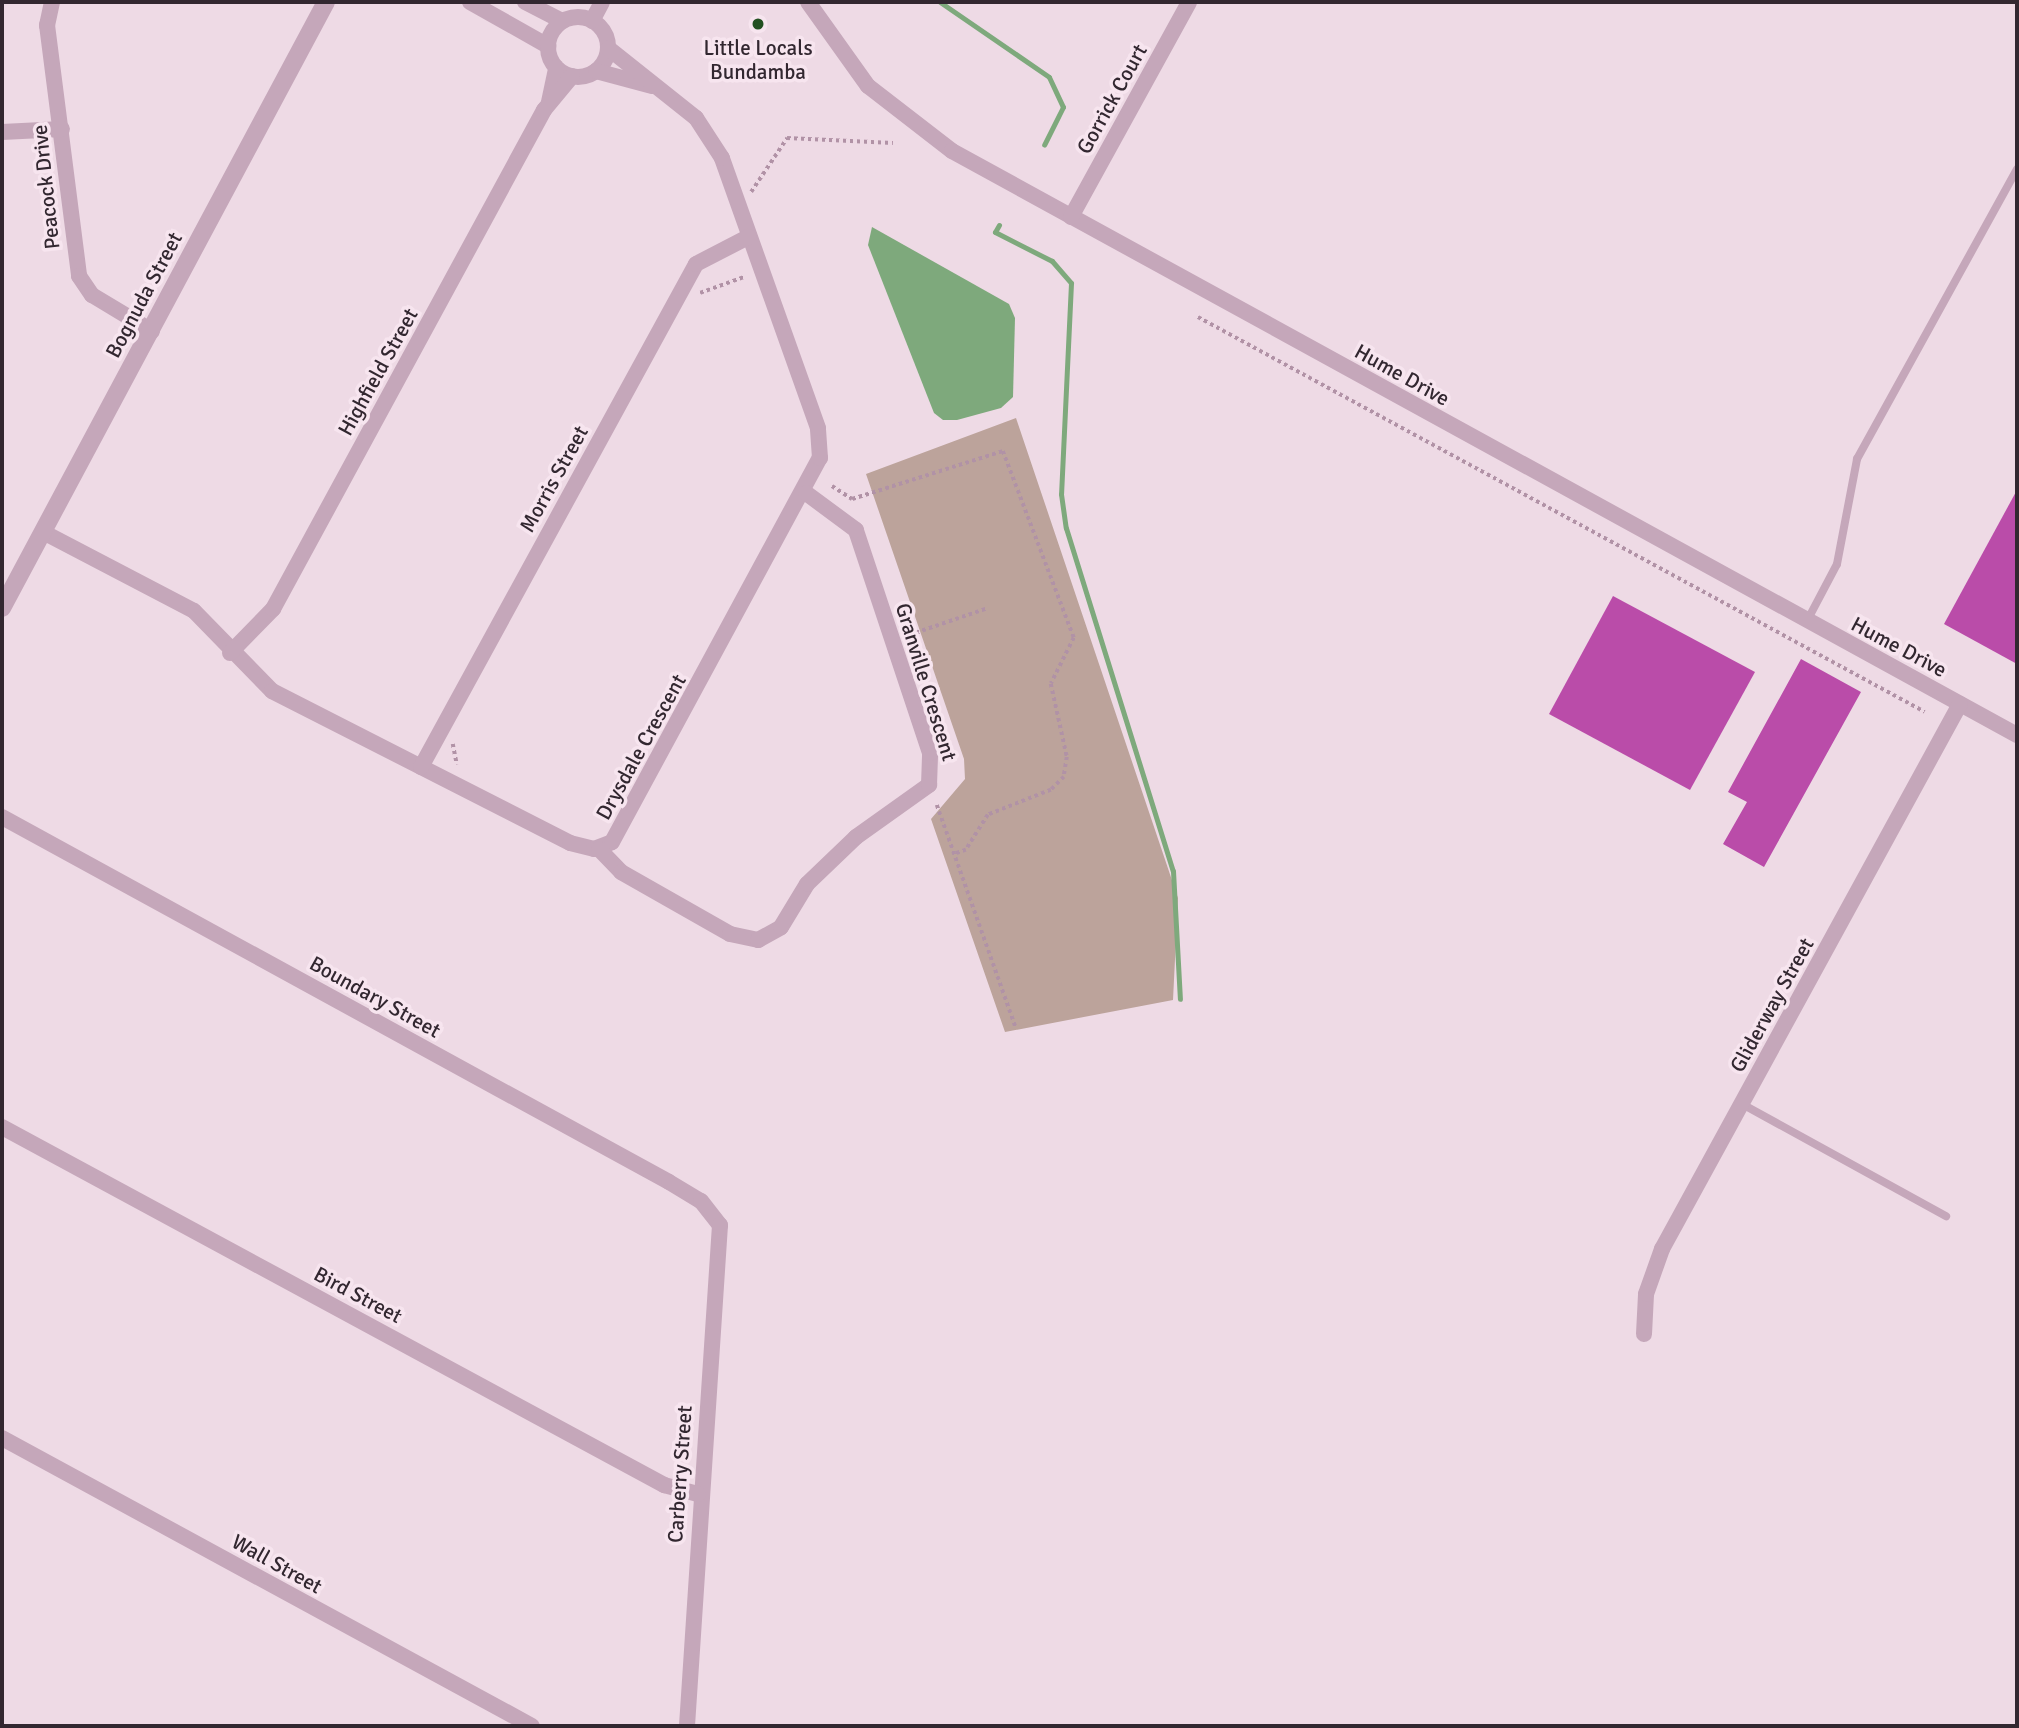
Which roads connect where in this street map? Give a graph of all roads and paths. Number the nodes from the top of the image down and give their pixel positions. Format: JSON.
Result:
{"nodes":[{"id":1,"x":52,"y":2,"type":"edge"},
{"id":2,"x":326,"y":2,"type":"edge"},
{"id":3,"x":470,"y":2,"type":"edge"},
{"id":4,"x":525,"y":2,"type":"edge"},
{"id":5,"x":602,"y":2,"type":"edge"},
{"id":6,"x":808,"y":2,"type":"edge"},
{"id":7,"x":1189,"y":2,"type":"edge"},
{"id":8,"x":562,"y":21,"type":"junction"},
{"id":9,"x":592,"y":21,"type":"junction"},
{"id":10,"x":548,"y":46,"type":"junction"},
{"id":11,"x":608,"y":48,"type":"junction"},
{"id":12,"x":556,"y":68,"type":"junction"},
{"id":13,"x":596,"y":71,"type":"junction"},
{"id":14,"x":572,"y":76,"type":"junction"},
{"id":15,"x":652,"y":86,"type":"junction"},
{"id":16,"x":549,"y":102,"type":"junction"},
{"id":17,"x":62,"y":129,"type":"junction"},
{"id":18,"x":2,"y":132,"type":"edge"},
{"id":19,"x":893,"y":143,"type":"dead end"},
{"id":20,"x":2017,"y":169,"type":"edge"},
{"id":21,"x":746,"y":193,"type":"dead end"},
{"id":22,"x":1071,"y":217,"type":"junction"},
{"id":23,"x":748,"y":237,"type":"junction"},
{"id":24,"x":1198,"y":317,"type":"dead end"},
{"id":25,"x":152,"y":331,"type":"junction"},
{"id":26,"x":832,"y":486,"type":"dead end"},
{"id":27,"x":806,"y":493,"type":"junction"},
{"id":28,"x":43,"y":532,"type":"junction"},
{"id":29,"x":2,"y":608,"type":"edge"},
{"id":30,"x":988,"y":608,"type":"dead end"},
{"id":31,"x":1807,"y":621,"type":"junction"},
{"id":32,"x":909,"y":635,"type":"dead end"},
{"id":33,"x":230,"y":653,"type":"junction"},
{"id":34,"x":1960,"y":704,"type":"junction"},
{"id":35,"x":1924,"y":712,"type":"dead end"},
{"id":36,"x":2017,"y":735,"type":"edge"},
{"id":37,"x":421,"y":767,"type":"junction"},
{"id":38,"x":937,"y":805,"type":"dead end"},
{"id":39,"x":2,"y":817,"type":"edge"},
{"id":40,"x":599,"y":849,"type":"junction"},
{"id":41,"x":954,"y":854,"type":"junction"},
{"id":42,"x":1016,"y":1028,"type":"dead end"},
{"id":43,"x":1742,"y":1104,"type":"junction"},
{"id":44,"x":2,"y":1127,"type":"edge"},
{"id":45,"x":1946,"y":1216,"type":"dead end"},
{"id":46,"x":720,"y":1225,"type":"joint"},
{"id":47,"x":1644,"y":1334,"type":"dead end"},
{"id":48,"x":2,"y":1438,"type":"edge"},
{"id":49,"x":698,"y":1494,"type":"junction"},
{"id":50,"x":532,"y":1726,"type":"edge"},
{"id":51,"x":687,"y":1726,"type":"edge"}],
"edges":[{"from":1,"to":17,"type":"street","name":"Peacock Drive"},
{"from":2,"to":25,"type":"street","name":"Bognuda Street"},
{"from":3,"to":10,"type":"street"},
{"from":4,"to":8,"type":"street"},
{"from":5,"to":9,"type":"street"},
{"from":6,"to":22,"type":"street","name":"Hume Drive"},
{"from":7,"to":22,"type":"street","name":"Gorrick Court"},
{"from":8,"to":9,"type":"street"},
{"from":8,"to":10,"type":"street"},
{"from":9,"to":11,"type":"street"},
{"from":10,"to":12,"type":"street"},
{"from":11,"to":13,"type":"street"},
{"from":11,"to":15,"type":"street","name":"Drysdale Crescent"},
{"from":12,"to":14,"type":"street"},
{"from":12,"to":16,"type":"street","name":"Highfield Street"},
{"from":13,"to":14,"type":"street"},
{"from":13,"to":15,"type":"street","name":"Drysdale Crescent"},
{"from":14,"to":16,"type":"street","name":"Highfield Street"},
{"from":15,"to":23,"type":"street","name":"Drysdale Crescent"},
{"from":16,"to":33,"type":"street","name":"Highfield Street"},
{"from":17,"to":18,"type":"street"},
{"from":17,"to":25,"type":"street","name":"Peacock Drive"},
{"from":19,"to":21,"type":"path"},
{"from":20,"to":31,"type":"lane"},
{"from":22,"to":31,"type":"street","name":"Hume Drive"},
{"from":23,"to":27,"type":"street","name":"Drysdale Crescent"},
{"from":23,"to":37,"type":"street","name":"Morris Street"},
{"from":24,"to":35,"type":"path"},
{"from":25,"to":28,"type":"street","name":"Bognuda Street"},
{"from":26,"to":41,"type":"path"},
{"from":27,"to":40,"type":"street","name":"Drysdale Crescent"},
{"from":27,"to":40,"type":"street","name":"Granville Crescent"},
{"from":28,"to":29,"type":"street","name":"Bognuda Street"},
{"from":28,"to":33,"type":"street","name":"Drysdale Crescent"},
{"from":30,"to":32,"type":"path"},
{"from":31,"to":34,"type":"street","name":"Hume Drive"},
{"from":33,"to":37,"type":"street","name":"Drysdale Crescent"},
{"from":34,"to":36,"type":"street","name":"Hume Drive"},
{"from":34,"to":43,"type":"street","name":"Gliderway Street"},
{"from":37,"to":40,"type":"street","name":"Drysdale Crescent"},
{"from":38,"to":41,"type":"path"},
{"from":39,"to":46,"type":"street","name":"Boundary Street"},
{"from":41,"to":42,"type":"path"},
{"from":43,"to":45,"type":"lane"},
{"from":43,"to":47,"type":"street","name":"Gliderway Street"},
{"from":44,"to":49,"type":"street","name":"Bird Street"},
{"from":46,"to":49,"type":"street","name":"Carberry Street"},
{"from":48,"to":50,"type":"street","name":"Wall Street"},
{"from":49,"to":51,"type":"street","name":"Carberry Street"}]}
